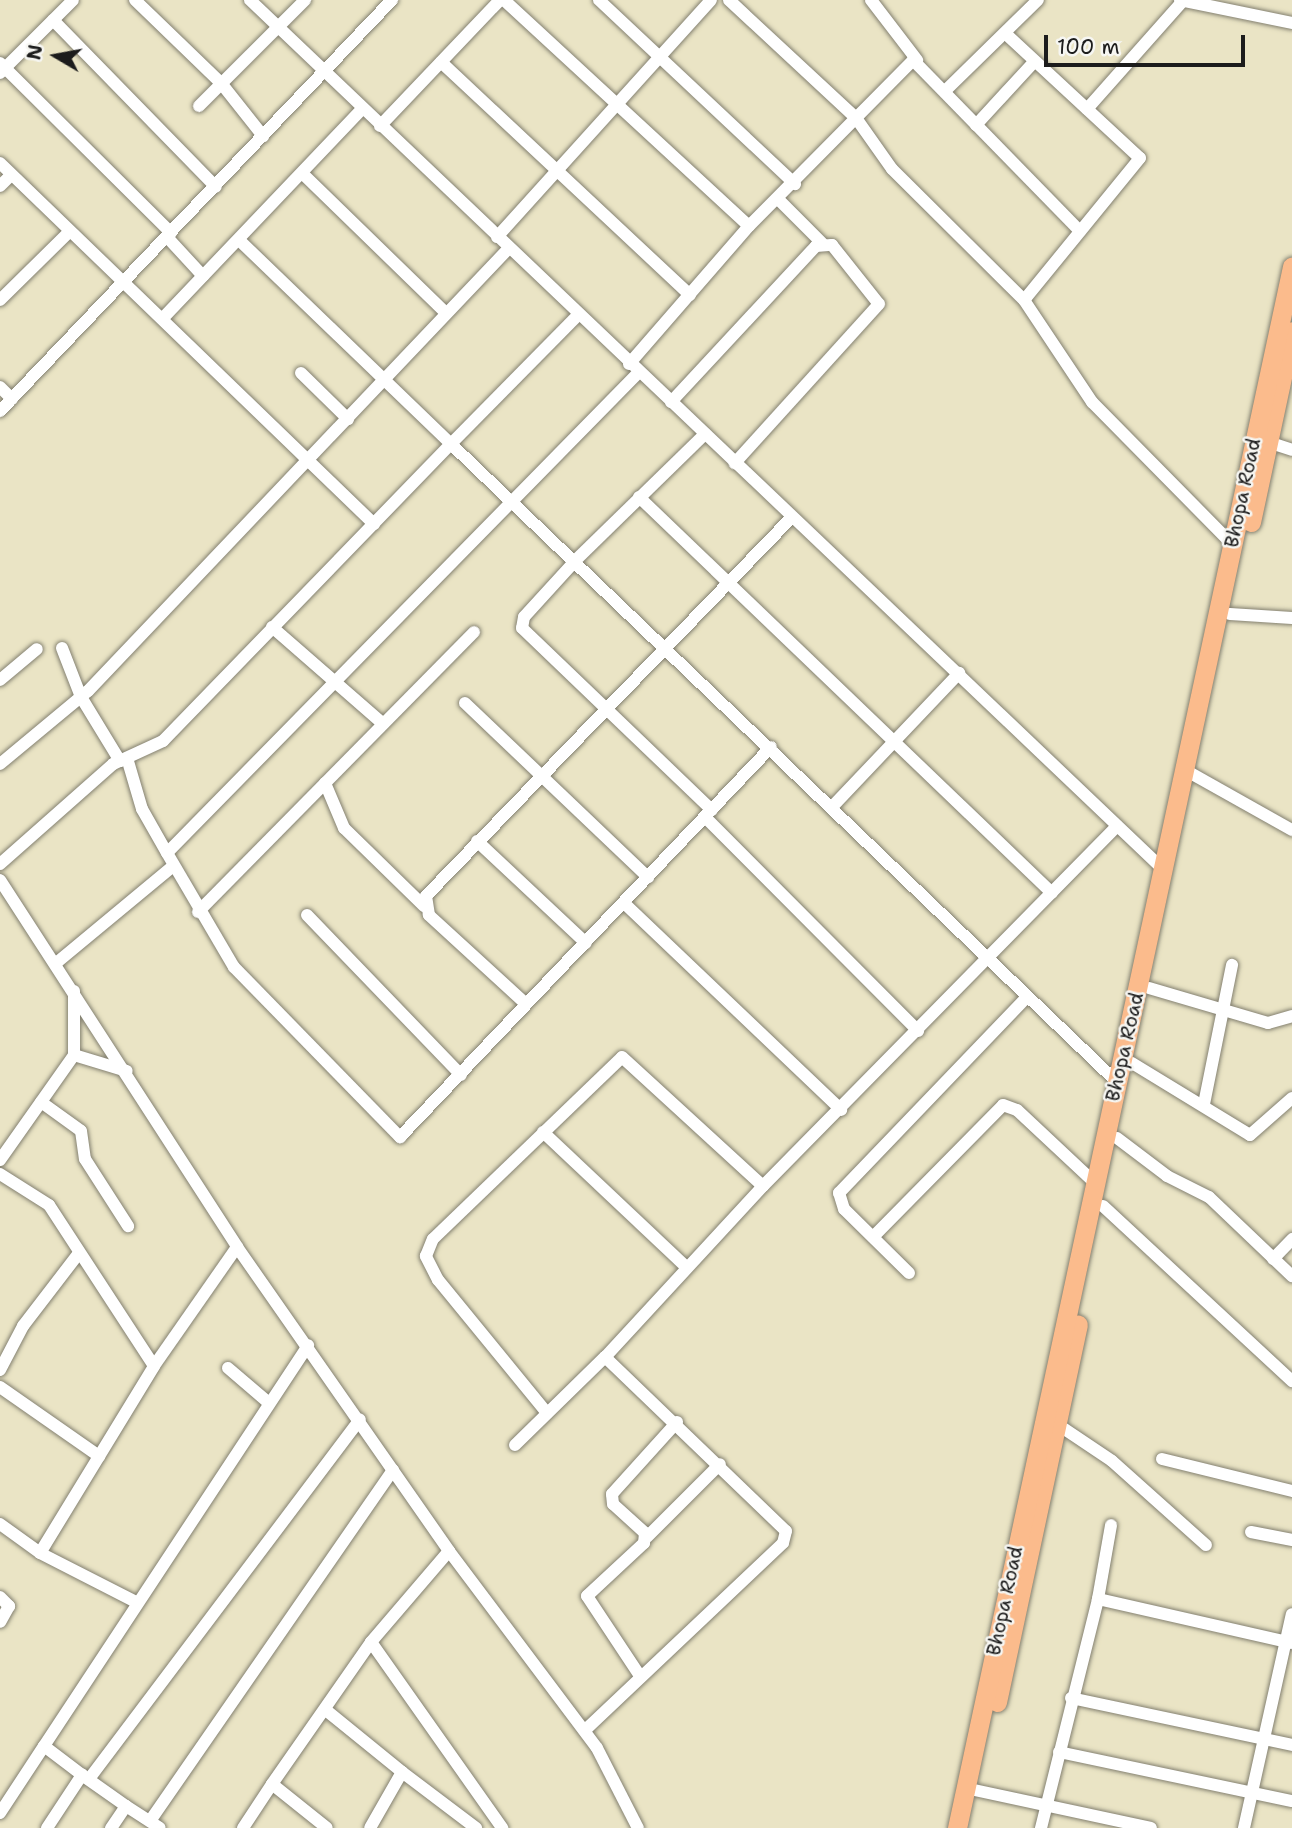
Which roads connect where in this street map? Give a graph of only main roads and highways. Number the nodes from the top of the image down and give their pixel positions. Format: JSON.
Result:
{"nodes":[{"id":1,"x":1292,"y":267,"type":"edge"},
{"id":2,"x":1292,"y":331,"type":"edge"},
{"id":3,"x":1189,"y":771,"type":"junction"},
{"id":4,"x":971,"y":1790,"type":"junction"},
{"id":5,"x":957,"y":1828,"type":"edge"},
{"id":6,"x":970,"y":1828,"type":"edge"}],
"edges":[{"from":1,"to":3,"type":"main road","name":"Bhopa Road"},
{"from":2,"to":3,"type":"main road","name":"Bhopa Road"},
{"from":3,"to":4,"type":"main road","name":"Bhopa Road"},
{"from":3,"to":4,"type":"main road","name":"Bhopa Road"},
{"from":4,"to":5,"type":"main road","name":"Bhopa Road"},
{"from":4,"to":6,"type":"main road","name":"Bhopa Road"}]}
